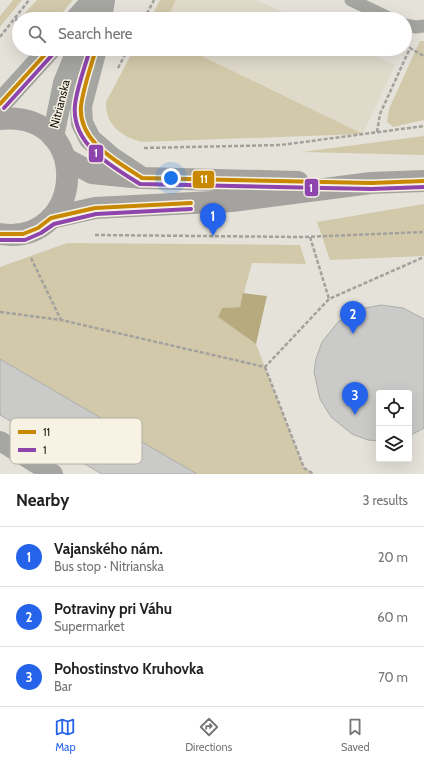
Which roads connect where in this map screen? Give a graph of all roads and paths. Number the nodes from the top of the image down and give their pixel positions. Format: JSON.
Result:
{"nodes":[{"id":1,"x":29,"y":0,"type":"edge"},
{"id":2,"x":93,"y":0,"type":"edge"},
{"id":3,"x":100,"y":0,"type":"edge"},
{"id":4,"x":104,"y":0,"type":"edge"},
{"id":5,"x":154,"y":0,"type":"edge"},
{"id":6,"x":351,"y":0,"type":"edge"},
{"id":7,"x":20,"y":12,"type":"edge"},
{"id":8,"x":82,"y":12,"type":"edge"},
{"id":9,"x":95,"y":12,"type":"edge"},
{"id":10,"x":102,"y":12,"type":"edge"},
{"id":11,"x":148,"y":12,"type":"edge"},
{"id":12,"x":376,"y":12,"type":"edge"},
{"id":13,"x":12,"y":22,"type":"edge"},
{"id":14,"x":412,"y":26,"type":"edge"},
{"id":15,"x":424,"y":26,"type":"edge"},
{"id":16,"x":0,"y":37,"type":"edge"},
{"id":17,"x":412,"y":49,"type":"edge"},
{"id":18,"x":44,"y":56,"type":"edge"},
{"id":19,"x":75,"y":56,"type":"edge"},
{"id":20,"x":94,"y":56,"type":"edge"},
{"id":21,"x":124,"y":56,"type":"edge"},
{"id":22,"x":406,"y":56,"type":"edge"},
{"id":23,"x":424,"y":56,"type":"edge"},
{"id":24,"x":118,"y":69,"type":"dead end"},
{"id":25,"x":0,"y":104,"type":"edge"},
{"id":26,"x":0,"y":119,"type":"edge"},
{"id":27,"x":424,"y":126,"type":"edge"},
{"id":28,"x":377,"y":132,"type":"junction"},
{"id":29,"x":53,"y":137,"type":"junction"},
{"id":30,"x":142,"y":148,"type":"dead end"},
{"id":31,"x":66,"y":159,"type":"junction"},
{"id":32,"x":142,"y":178,"type":"junction"},
{"id":33,"x":424,"y":181,"type":"edge"},
{"id":34,"x":371,"y":184,"type":"junction"},
{"id":35,"x":51,"y":218,"type":"junction"},
{"id":36,"x":424,"y":232,"type":"edge"},
{"id":37,"x":94,"y":235,"type":"dead end"},
{"id":38,"x":2,"y":237,"type":"edge"},
{"id":39,"x":310,"y":237,"type":"junction"},
{"id":40,"x":28,"y":253,"type":"dead end"},
{"id":41,"x":424,"y":257,"type":"edge"},
{"id":42,"x":329,"y":299,"type":"junction"},
{"id":43,"x":0,"y":312,"type":"edge"},
{"id":44,"x":61,"y":320,"type":"junction"},
{"id":45,"x":265,"y":367,"type":"junction"},
{"id":46,"x":0,"y":441,"type":"edge"},
{"id":47,"x":10,"y":447,"type":"edge"},
{"id":48,"x":37,"y":464,"type":"edge"},
{"id":49,"x":53,"y":474,"type":"edge"},
{"id":50,"x":314,"y":474,"type":"edge"}],
"edges":[{"from":1,"to":7,"type":"path"},
{"from":2,"to":8,"type":"street"},
{"from":3,"to":9,"type":"street"},
{"from":4,"to":10,"type":"street"},
{"from":5,"to":11,"type":"path"},
{"from":6,"to":12,"type":"lane"},
{"from":13,"to":16,"type":"path"},
{"from":14,"to":15,"type":"lane"},
{"from":17,"to":23,"type":"path"},
{"from":18,"to":25,"type":"street"},
{"from":19,"to":29,"type":"street","name":"Nitrianska"},
{"from":20,"to":32,"type":"street"},
{"from":21,"to":24,"type":"path"},
{"from":22,"to":28,"type":"path"},
{"from":26,"to":29,"type":"main road"},
{"from":27,"to":28,"type":"path"},
{"from":28,"to":30,"type":"path"},
{"from":29,"to":31,"type":"main road"},
{"from":31,"to":32,"type":"main road"},
{"from":31,"to":35,"type":"main road"},
{"from":32,"to":34,"type":"main road"},
{"from":33,"to":34,"type":"main road"},
{"from":34,"to":35,"type":"main road"},
{"from":35,"to":38,"type":"main road"},
{"from":36,"to":39,"type":"path"},
{"from":37,"to":39,"type":"path"},
{"from":39,"to":42,"type":"path"},
{"from":40,"to":44,"type":"path"},
{"from":41,"to":42,"type":"path"},
{"from":42,"to":45,"type":"path"},
{"from":43,"to":44,"type":"path"},
{"from":44,"to":45,"type":"path"},
{"from":45,"to":50,"type":"path"},
{"from":46,"to":47,"type":"street"},
{"from":48,"to":49,"type":"street"}]}
